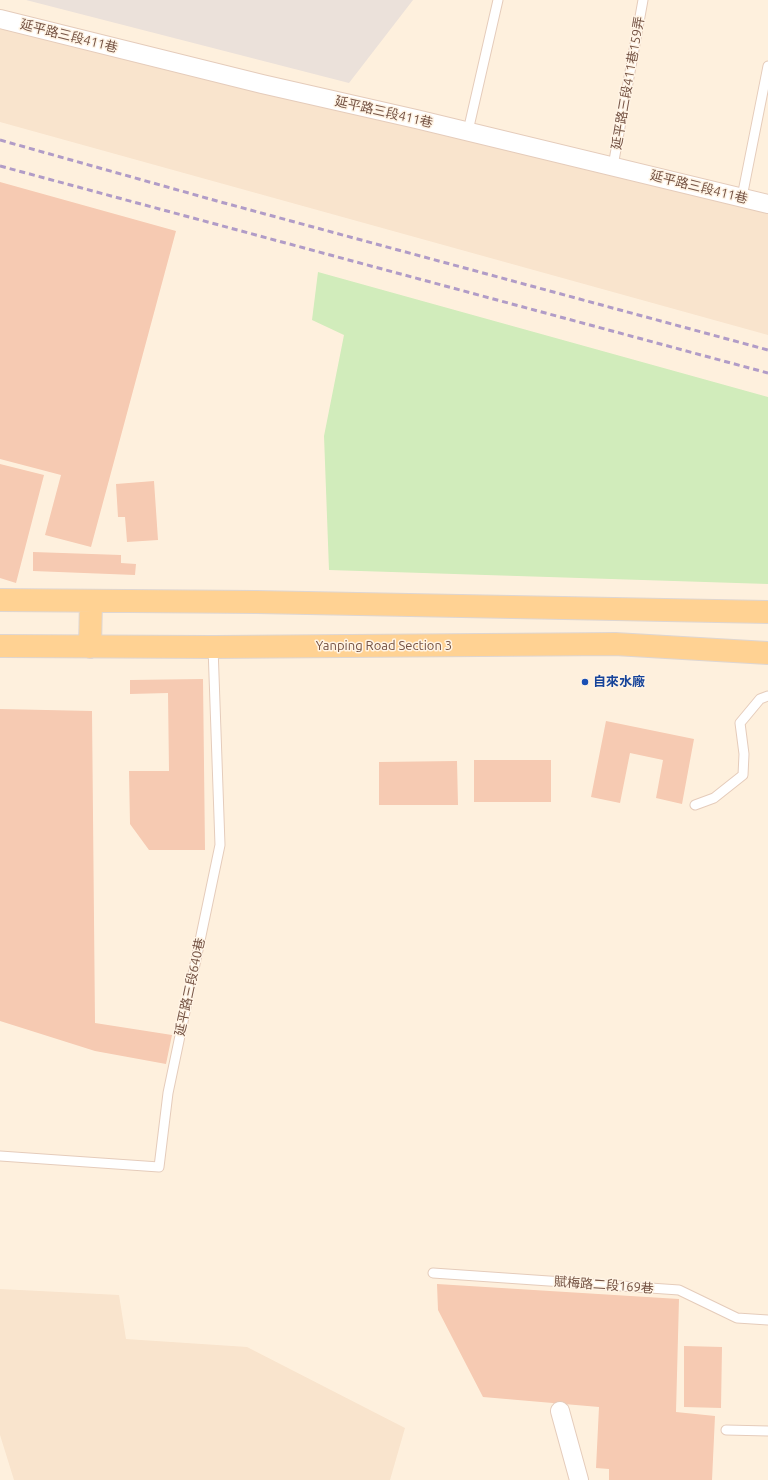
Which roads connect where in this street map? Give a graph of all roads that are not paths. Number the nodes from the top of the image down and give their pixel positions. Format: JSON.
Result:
{"nodes":[{"id":1,"x":498,"y":0,"type":"edge"},
{"id":2,"x":643,"y":0,"type":"edge"},
{"id":3,"x":0,"y":19,"type":"edge"},
{"id":4,"x":768,"y":66,"type":"edge"},
{"id":5,"x":468,"y":131,"type":"junction"},
{"id":6,"x":613,"y":166,"type":"junction"},
{"id":7,"x":742,"y":197,"type":"junction"},
{"id":8,"x":768,"y":204,"type":"edge"},
{"id":9,"x":0,"y":600,"type":"edge"},
{"id":10,"x":91,"y":601,"type":"junction"},
{"id":11,"x":768,"y":612,"type":"edge"},
{"id":12,"x":0,"y":646,"type":"edge"},
{"id":13,"x":90,"y":647,"type":"junction"},
{"id":14,"x":213,"y":647,"type":"junction"},
{"id":15,"x":768,"y":653,"type":"edge"},
{"id":16,"x":768,"y":696,"type":"edge"},
{"id":17,"x":695,"y":805,"type":"dead end"},
{"id":18,"x":0,"y":1156,"type":"edge"},
{"id":19,"x":433,"y":1273,"type":"dead end"},
{"id":20,"x":768,"y":1320,"type":"edge"},
{"id":21,"x":560,"y":1411,"type":"dead end"},
{"id":22,"x":726,"y":1430,"type":"dead end"},
{"id":23,"x":768,"y":1431,"type":"edge"},
{"id":24,"x":579,"y":1480,"type":"edge"}],
"edges":[{"from":1,"to":5,"type":"lane"},
{"from":2,"to":6,"type":"lane","name":"延平路三段411巷159弄"},
{"from":3,"to":5,"type":"street","name":"延平路三段411巷"},
{"from":4,"to":7,"type":"lane"},
{"from":5,"to":6,"type":"street","name":"延平路三段411巷"},
{"from":6,"to":7,"type":"street","name":"延平路三段411巷"},
{"from":7,"to":8,"type":"street","name":"延平路三段411巷"},
{"from":9,"to":10,"type":"main road"},
{"from":10,"to":11,"type":"main road"},
{"from":10,"to":13,"type":"main road"},
{"from":12,"to":13,"type":"main road","name":"Yanping Road Section 3"},
{"from":13,"to":14,"type":"main road","name":"Yanping Road Section 3"},
{"from":14,"to":15,"type":"main road","name":"Yanping Road Section 3"},
{"from":14,"to":18,"type":"lane","name":"延平路三段640巷"},
{"from":16,"to":17,"type":"lane"},
{"from":19,"to":20,"type":"lane","name":"賦梅路二段169巷"},
{"from":21,"to":24,"type":"street"},
{"from":22,"to":23,"type":"lane"}]}
